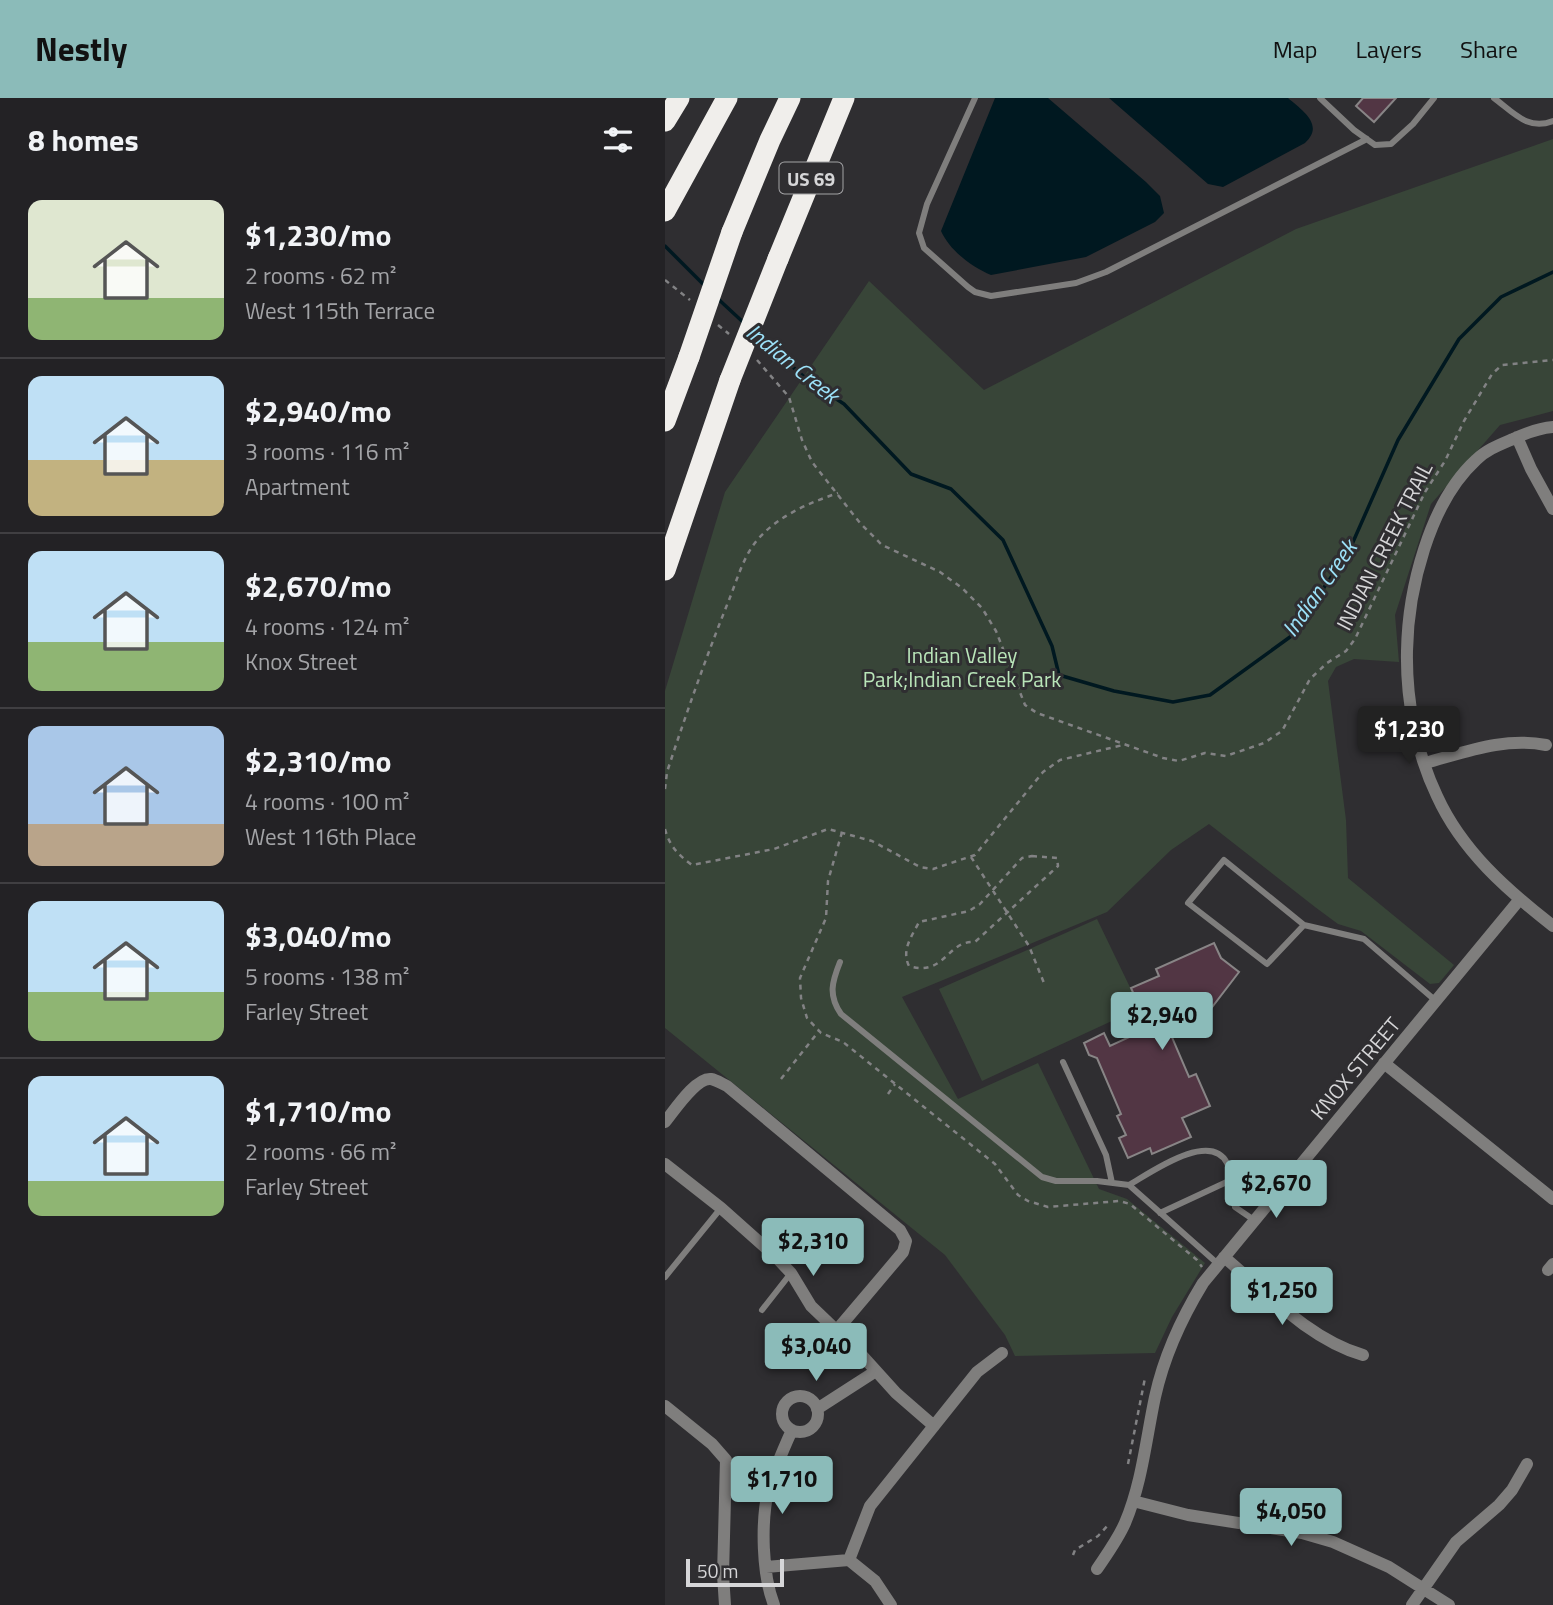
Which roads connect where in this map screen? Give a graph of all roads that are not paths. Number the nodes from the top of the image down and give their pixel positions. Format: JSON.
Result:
{"nodes":[{"id":1,"x":679,"y":98,"type":"edge"},
{"id":2,"x":727,"y":98,"type":"edge"},
{"id":3,"x":790,"y":98,"type":"edge"},
{"id":4,"x":844,"y":98,"type":"edge"},
{"id":5,"x":975,"y":98,"type":"edge"},
{"id":6,"x":1320,"y":98,"type":"edge"},
{"id":7,"x":1434,"y":98,"type":"edge"},
{"id":8,"x":1495,"y":98,"type":"edge"},
{"id":9,"x":665,"y":121,"type":"edge"},
{"id":10,"x":1553,"y":121,"type":"edge"},
{"id":11,"x":1367,"y":139,"type":"junction"},
{"id":12,"x":665,"y":211,"type":"edge"},
{"id":13,"x":665,"y":421,"type":"edge"},
{"id":14,"x":1553,"y":427,"type":"edge"},
{"id":15,"x":1517,"y":437,"type":"junction"},
{"id":16,"x":1553,"y":509,"type":"edge"},
{"id":17,"x":665,"y":570,"type":"edge"},
{"id":18,"x":1546,"y":746,"type":"dead end"},
{"id":19,"x":1425,"y":763,"type":"junction"},
{"id":20,"x":1520,"y":899,"type":"junction"},
{"id":21,"x":1304,"y":925,"type":"junction"},
{"id":22,"x":1553,"y":926,"type":"edge"},
{"id":23,"x":840,"y":962,"type":"dead end"},
{"id":24,"x":1436,"y":1001,"type":"junction"},
{"id":25,"x":1063,"y":1062,"type":"dead end"},
{"id":26,"x":1384,"y":1063,"type":"junction"},
{"id":27,"x":665,"y":1122,"type":"edge"},
{"id":28,"x":665,"y":1164,"type":"edge"},
{"id":29,"x":1231,"y":1180,"type":"junction"},
{"id":30,"x":1112,"y":1183,"type":"junction"},
{"id":31,"x":1129,"y":1185,"type":"junction"},
{"id":32,"x":1553,"y":1199,"type":"edge"},
{"id":33,"x":721,"y":1208,"type":"junction"},
{"id":34,"x":1160,"y":1213,"type":"junction"},
{"id":35,"x":1254,"y":1220,"type":"junction"},
{"id":36,"x":1218,"y":1265,"type":"junction"},
{"id":37,"x":792,"y":1273,"type":"junction"},
{"id":38,"x":665,"y":1277,"type":"edge"},
{"id":39,"x":762,"y":1310,"type":"dead end"},
{"id":40,"x":837,"y":1330,"type":"junction"},
{"id":41,"x":1002,"y":1353,"type":"dead end"},
{"id":42,"x":1363,"y":1355,"type":"dead end"},
{"id":43,"x":876,"y":1371,"type":"junction"},
{"id":44,"x":665,"y":1406,"type":"edge"},
{"id":45,"x":817,"y":1409,"type":"junction"},
{"id":46,"x":934,"y":1426,"type":"junction"},
{"id":47,"x":792,"y":1430,"type":"junction"},
{"id":48,"x":1527,"y":1464,"type":"dead end"},
{"id":49,"x":1133,"y":1501,"type":"junction"},
{"id":50,"x":849,"y":1560,"type":"junction"},
{"id":51,"x":766,"y":1567,"type":"junction"},
{"id":52,"x":1097,"y":1569,"type":"dead end"},
{"id":53,"x":1423,"y":1588,"type":"junction"},
{"id":54,"x":725,"y":1605,"type":"edge"},
{"id":55,"x":774,"y":1605,"type":"edge"},
{"id":56,"x":891,"y":1605,"type":"edge"},
{"id":57,"x":1412,"y":1605,"type":"edge"},
{"id":58,"x":1448,"y":1605,"type":"edge"}],
"edges":[{"from":1,"to":9,"type":"highway"},
{"from":2,"to":12,"type":"highway"},
{"from":3,"to":13,"type":"highway","number":"US 69","bridge":true},
{"from":4,"to":17,"type":"highway","number":"US 69","bridge":true},
{"from":5,"to":11,"type":"lane"},
{"from":6,"to":11,"type":"lane"},
{"from":7,"to":11,"type":"lane"},
{"from":8,"to":10,"type":"lane"},
{"from":14,"to":15,"type":"street"},
{"from":15,"to":16,"type":"street"},
{"from":15,"to":19,"type":"street"},
{"from":18,"to":19,"type":"street"},
{"from":19,"to":20,"type":"street"},
{"from":20,"to":22,"type":"street"},
{"from":20,"to":24,"type":"street","name":"KNOX STREET"},
{"from":21,"to":21,"type":"lane"},
{"from":21,"to":24,"type":"lane"},
{"from":23,"to":30,"type":"lane"},
{"from":24,"to":26,"type":"street","name":"KNOX STREET"},
{"from":25,"to":30,"type":"lane"},
{"from":26,"to":32,"type":"street"},
{"from":26,"to":35,"type":"street","name":"KNOX STREET"},
{"from":27,"to":40,"type":"street"},
{"from":28,"to":33,"type":"street"},
{"from":29,"to":31,"type":"lane"},
{"from":29,"to":34,"type":"lane"},
{"from":29,"to":35,"type":"lane"},
{"from":30,"to":31,"type":"lane"},
{"from":31,"to":34,"type":"lane"},
{"from":33,"to":37,"type":"street"},
{"from":33,"to":38,"type":"lane"},
{"from":34,"to":36,"type":"lane"},
{"from":35,"to":36,"type":"street","name":"KNOX STREET"},
{"from":36,"to":42,"type":"street"},
{"from":36,"to":49,"type":"street","name":"KNOX STREET"},
{"from":37,"to":39,"type":"lane"},
{"from":37,"to":40,"type":"street"},
{"from":40,"to":43,"type":"street"},
{"from":41,"to":46,"type":"street"},
{"from":43,"to":45,"type":"street"},
{"from":43,"to":46,"type":"street"},
{"from":44,"to":54,"type":"street"},
{"from":45,"to":47,"type":"street"},
{"from":45,"to":47,"type":"street"},
{"from":46,"to":50,"type":"street"},
{"from":47,"to":51,"type":"street"},
{"from":48,"to":53,"type":"street"},
{"from":49,"to":52,"type":"street","name":"KNOX STREET"},
{"from":49,"to":53,"type":"street"},
{"from":50,"to":51,"type":"street"},
{"from":50,"to":56,"type":"street"},
{"from":51,"to":55,"type":"street"},
{"from":53,"to":57,"type":"street"},
{"from":53,"to":58,"type":"street"}]}
